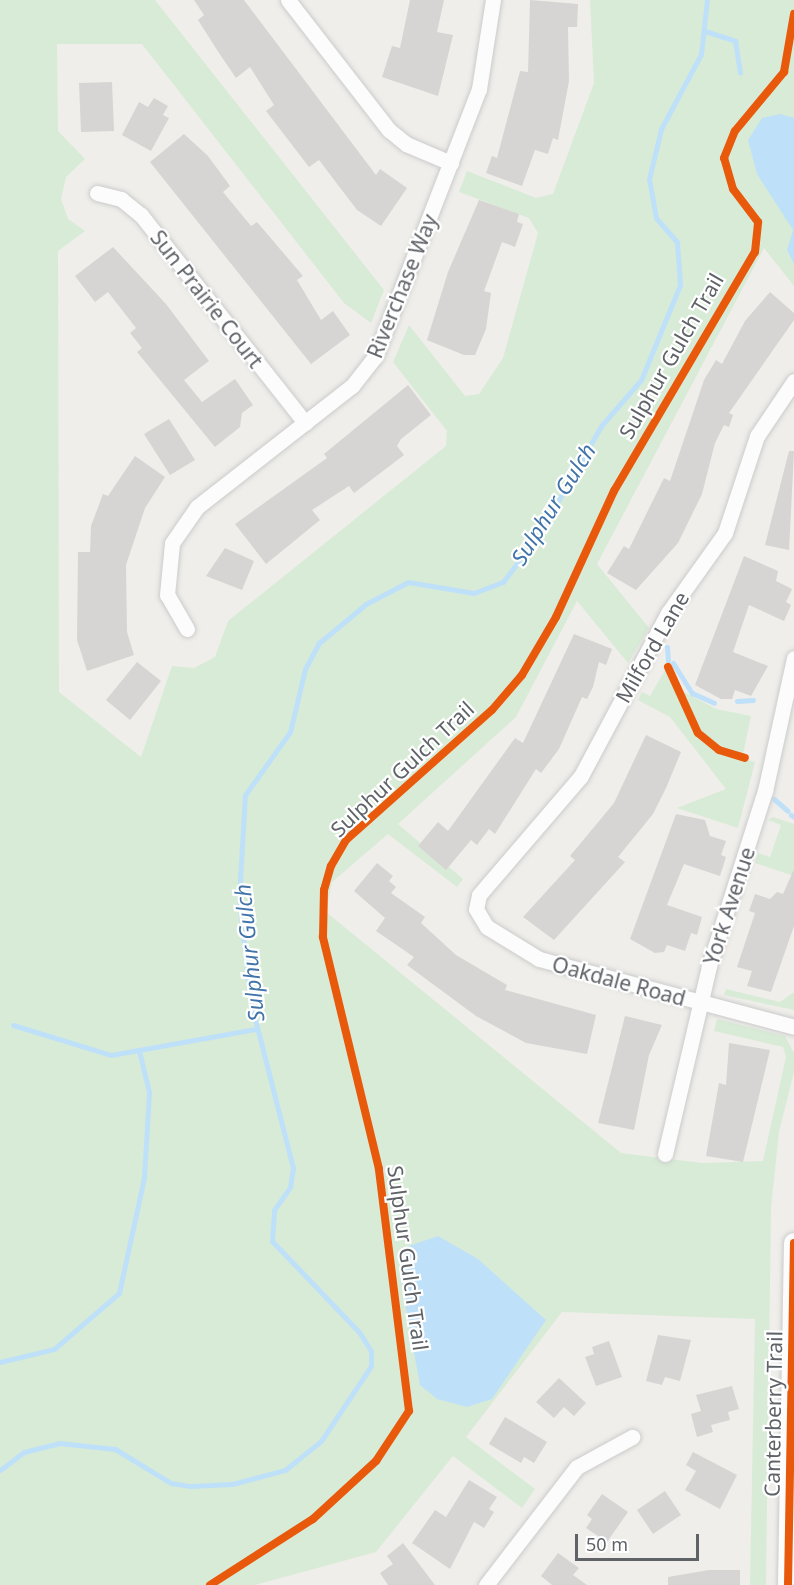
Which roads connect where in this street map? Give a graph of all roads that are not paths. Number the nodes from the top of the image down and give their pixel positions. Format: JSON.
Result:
{"nodes":[{"id":1,"x":288,"y":0,"type":"edge"},
{"id":2,"x":493,"y":0,"type":"edge"},
{"id":3,"x":451,"y":163,"type":"junction"},
{"id":4,"x":97,"y":193,"type":"dead end"},
{"id":5,"x":794,"y":381,"type":"edge"},
{"id":6,"x":305,"y":423,"type":"junction"},
{"id":7,"x":187,"y":629,"type":"dead end"},
{"id":8,"x":794,"y":658,"type":"edge"},
{"id":9,"x":479,"y":895,"type":"joint"},
{"id":10,"x":699,"y":1002,"type":"junction"},
{"id":11,"x":794,"y":1027,"type":"edge"},
{"id":12,"x":665,"y":1154,"type":"dead end"},
{"id":13,"x":794,"y":1243,"type":"edge"},
{"id":14,"x":632,"y":1437,"type":"dead end"},
{"id":15,"x":486,"y":1585,"type":"edge"},
{"id":16,"x":788,"y":1585,"type":"edge"}],
"edges":[{"from":1,"to":3,"type":"street"},
{"from":2,"to":3,"type":"street","name":"Riverchase Way"},
{"from":3,"to":6,"type":"street","name":"Riverchase Way"},
{"from":4,"to":6,"type":"street","name":"Sun Prairie Court"},
{"from":5,"to":9,"type":"street","name":"Milford Lane"},
{"from":6,"to":7,"type":"street","name":"Riverchase Way"},
{"from":8,"to":10,"type":"street","name":"York Avenue"},
{"from":9,"to":10,"type":"street","name":"Oakdale Road"},
{"from":10,"to":11,"type":"street","name":"Oakdale Road"},
{"from":10,"to":12,"type":"street","name":"York Avenue"},
{"from":13,"to":16,"type":"street","name":"Canterberry Trail"},
{"from":14,"to":15,"type":"street"}]}
